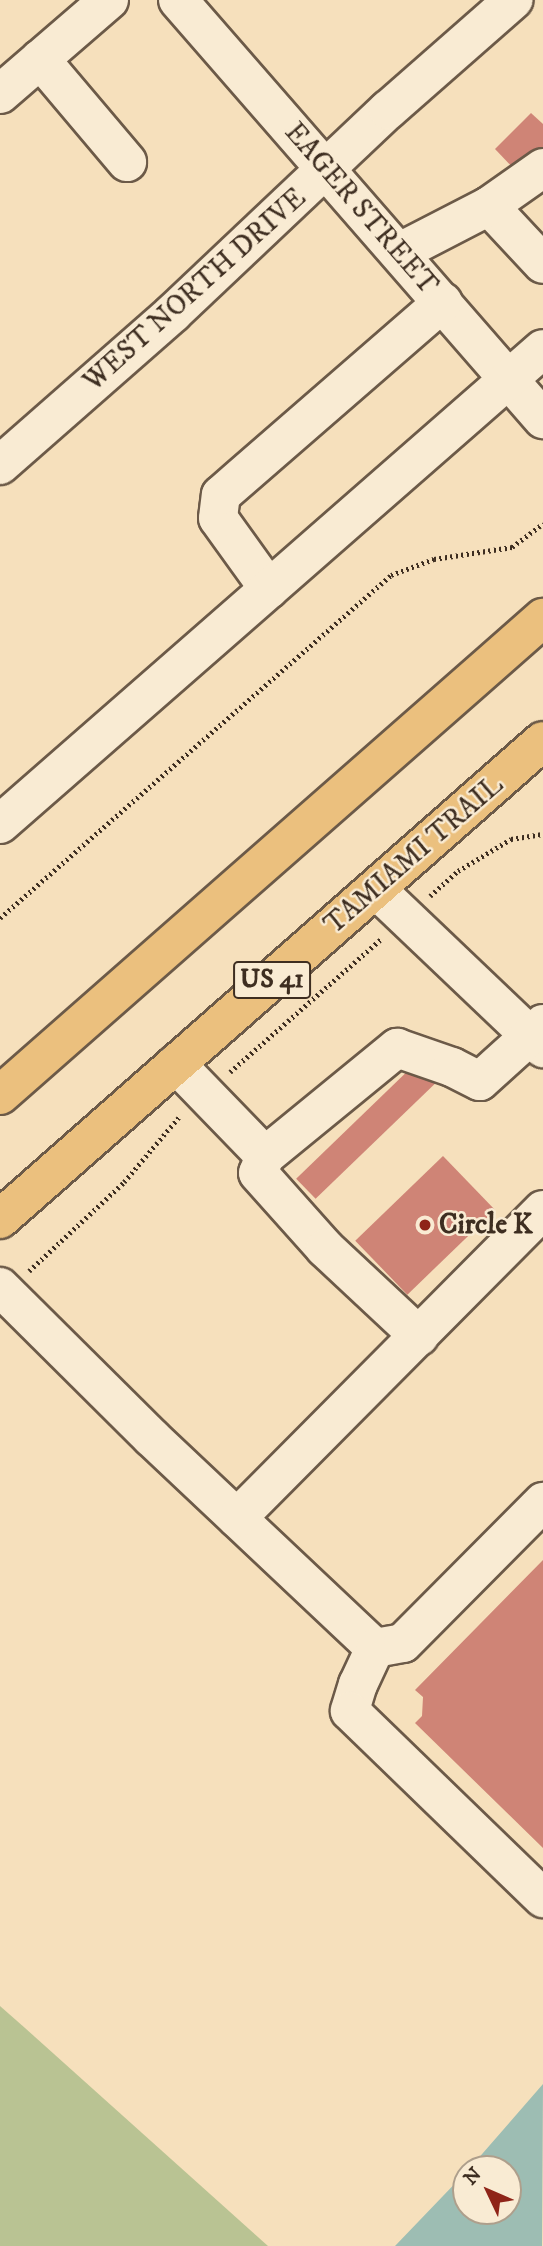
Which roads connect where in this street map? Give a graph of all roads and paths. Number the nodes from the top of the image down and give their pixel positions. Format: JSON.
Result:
{"nodes":[{"id":1,"x":109,"y":0,"type":"edge"},
{"id":2,"x":178,"y":0,"type":"edge"},
{"id":3,"x":513,"y":0,"type":"edge"},
{"id":4,"x":40,"y":59,"type":"junction"},
{"id":5,"x":0,"y":94,"type":"edge"},
{"id":6,"x":127,"y":162,"type":"dead end"},
{"id":7,"x":543,"y":168,"type":"edge"},
{"id":8,"x":327,"y":169,"type":"junction"},
{"id":9,"x":489,"y":206,"type":"junction"},
{"id":10,"x":400,"y":252,"type":"junction"},
{"id":11,"x":543,"y":264,"type":"edge"},
{"id":12,"x":443,"y":302,"type":"junction"},
{"id":13,"x":543,"y":349,"type":"edge"},
{"id":14,"x":508,"y":379,"type":"junction"},
{"id":15,"x":543,"y":419,"type":"edge"},
{"id":16,"x":0,"y":465,"type":"edge"},
{"id":17,"x":543,"y":524,"type":"edge"},
{"id":18,"x":269,"y":589,"type":"junction"},
{"id":19,"x":543,"y":618,"type":"edge"},
{"id":20,"x":543,"y":741,"type":"edge"},
{"id":21,"x":0,"y":824,"type":"edge"},
{"id":22,"x":543,"y":834,"type":"edge"},
{"id":23,"x":376,"y":889,"type":"junction"},
{"id":24,"x":0,"y":918,"type":"edge"},
{"id":25,"x":406,"y":918,"type":"junction"},
{"id":26,"x":539,"y":1036,"type":"edge"},
{"id":27,"x":176,"y":1064,"type":"junction"},
{"id":28,"x":205,"y":1094,"type":"junction"},
{"id":29,"x":0,"y":1095,"type":"edge"},
{"id":30,"x":265,"y":1156,"type":"junction"},
{"id":31,"x":543,"y":1210,"type":"edge"},
{"id":32,"x":0,"y":1219,"type":"edge"},
{"id":33,"x":3,"y":1290,"type":"edge"},
{"id":34,"x":419,"y":1336,"type":"junction"},
{"id":35,"x":543,"y":1503,"type":"edge"},
{"id":36,"x":237,"y":1518,"type":"junction"},
{"id":37,"x":375,"y":1648,"type":"junction"},
{"id":38,"x":543,"y":1898,"type":"edge"}],
"edges":[{"from":1,"to":4,"type":"street"},
{"from":2,"to":8,"type":"street","name":"EAGER STREET"},
{"from":3,"to":8,"type":"street","name":"WEST NORTH DRIVE"},
{"from":4,"to":5,"type":"street"},
{"from":4,"to":6,"type":"street"},
{"from":7,"to":9,"type":"street"},
{"from":8,"to":10,"type":"street","name":"EAGER STREET"},
{"from":8,"to":16,"type":"street","name":"WEST NORTH DRIVE"},
{"from":9,"to":10,"type":"street"},
{"from":9,"to":11,"type":"street"},
{"from":10,"to":12,"type":"street","name":"EAGER STREET"},
{"from":12,"to":14,"type":"street","name":"EAGER STREET"},
{"from":12,"to":18,"type":"street"},
{"from":13,"to":14,"type":"street"},
{"from":14,"to":15,"type":"street","name":"EAGER STREET"},
{"from":14,"to":18,"type":"street"},
{"from":17,"to":24,"type":"path"},
{"from":18,"to":21,"type":"street"},
{"from":19,"to":29,"type":"main road"},
{"from":20,"to":23,"type":"main road","name":"TAMIAMI TRAIL","number":"US 41"},
{"from":22,"to":25,"type":"path"},
{"from":23,"to":25,"type":"street"},
{"from":23,"to":27,"type":"main road","name":"TAMIAMI TRAIL","number":"US 41"},
{"from":25,"to":26,"type":"street"},
{"from":25,"to":28,"type":"path"},
{"from":26,"to":30,"type":"street"},
{"from":27,"to":28,"type":"street"},
{"from":27,"to":32,"type":"main road","name":"TAMIAMI TRAIL","number":"US 41"},
{"from":28,"to":30,"type":"street"},
{"from":28,"to":33,"type":"path"},
{"from":30,"to":34,"type":"street"},
{"from":31,"to":34,"type":"street"},
{"from":33,"to":36,"type":"street"},
{"from":34,"to":36,"type":"street"},
{"from":35,"to":37,"type":"street"},
{"from":36,"to":37,"type":"street"},
{"from":37,"to":38,"type":"street"}]}
